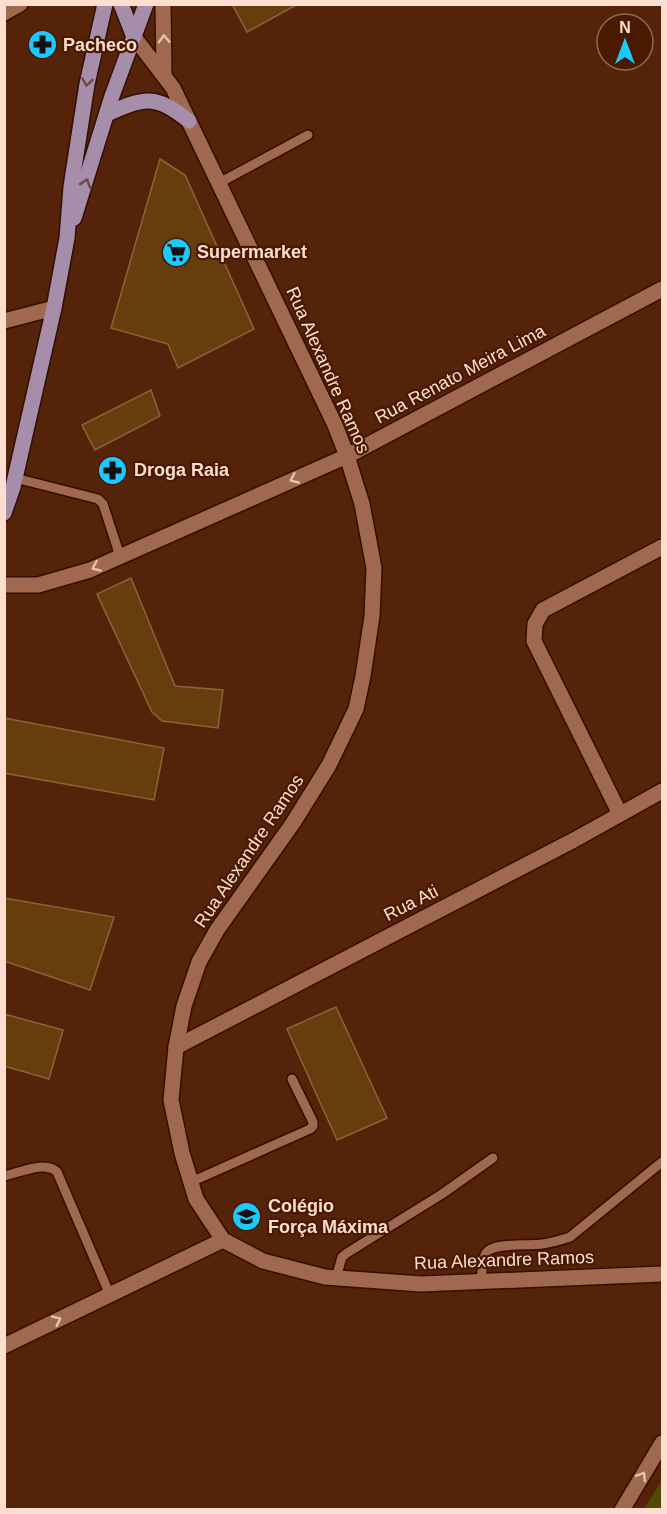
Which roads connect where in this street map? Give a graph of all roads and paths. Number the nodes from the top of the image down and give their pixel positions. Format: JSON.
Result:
{"nodes":[{"id":1,"x":20,"y":4,"type":"edge"},
{"id":2,"x":105,"y":4,"type":"edge"},
{"id":3,"x":121,"y":4,"type":"edge"},
{"id":4,"x":146,"y":4,"type":"edge"},
{"id":5,"x":163,"y":4,"type":"edge"},
{"id":6,"x":4,"y":13,"type":"edge"},
{"id":7,"x":134,"y":37,"type":"junction"},
{"id":8,"x":164,"y":74,"type":"junction"},
{"id":9,"x":107,"y":114,"type":"junction"},
{"id":10,"x":189,"y":121,"type":"junction"},
{"id":11,"x":308,"y":135,"type":"dead end"},
{"id":12,"x":219,"y":183,"type":"junction"},
{"id":13,"x":67,"y":238,"type":"junction"},
{"id":14,"x":663,"y":289,"type":"edge"},
{"id":15,"x":54,"y":308,"type":"junction"},
{"id":16,"x":4,"y":321,"type":"edge"},
{"id":17,"x":347,"y":456,"type":"junction"},
{"id":18,"x":15,"y":478,"type":"junction"},
{"id":19,"x":5,"y":510,"type":"edge"},
{"id":20,"x":663,"y":547,"type":"edge"},
{"id":21,"x":120,"y":556,"type":"junction"},
{"id":22,"x":4,"y":585,"type":"edge"},
{"id":23,"x":663,"y":791,"type":"edge"},
{"id":24,"x":620,"y":814,"type":"junction"},
{"id":25,"x":176,"y":1047,"type":"junction"},
{"id":26,"x":292,"y":1079,"type":"dead end"},
{"id":27,"x":493,"y":1158,"type":"dead end"},
{"id":28,"x":663,"y":1162,"type":"edge"},
{"id":29,"x":4,"y":1176,"type":"edge"},
{"id":30,"x":191,"y":1182,"type":"junction"},
{"id":31,"x":223,"y":1240,"type":"junction"},
{"id":32,"x":663,"y":1274,"type":"edge"},
{"id":33,"x":336,"y":1278,"type":"junction"},
{"id":34,"x":481,"y":1282,"type":"junction"},
{"id":35,"x":110,"y":1295,"type":"junction"},
{"id":36,"x":4,"y":1346,"type":"edge"},
{"id":37,"x":663,"y":1443,"type":"edge"},
{"id":38,"x":622,"y":1509,"type":"edge"}],
"edges":[{"from":1,"to":6,"type":"street"},
{"from":2,"to":13,"type":"main road","one_way":true},
{"from":3,"to":7,"type":"main road"},
{"from":4,"to":7,"type":"main road"},
{"from":8,"to":5,"type":"street","name":"Rua Alexandre Ramos","one_way":true},
{"from":7,"to":8,"type":"street","name":"Rua Alexandre Ramos"},
{"from":7,"to":9,"type":"main road"},
{"from":8,"to":10,"type":"street","name":"Rua Alexandre Ramos"},
{"from":9,"to":10,"type":"main road"},
{"from":13,"to":9,"type":"main road","one_way":true},
{"from":10,"to":12,"type":"street","name":"Rua Alexandre Ramos"},
{"from":11,"to":12,"type":"lane"},
{"from":12,"to":17,"type":"street","name":"Rua Alexandre Ramos"},
{"from":13,"to":15,"type":"main road"},
{"from":14,"to":17,"type":"street","name":"Rua Renato Meira Lima"},
{"from":15,"to":16,"type":"street"},
{"from":15,"to":18,"type":"main road"},
{"from":17,"to":21,"type":"street","name":"Rua Renato Meira Lima","one_way":true},
{"from":17,"to":25,"type":"street","name":"Rua Alexandre Ramos"},
{"from":18,"to":19,"type":"main road"},
{"from":18,"to":21,"type":"lane"},
{"from":20,"to":24,"type":"street"},
{"from":21,"to":22,"type":"street","name":"Rua Renato Meira Lima","one_way":true},
{"from":23,"to":24,"type":"street","name":"Rua Ati"},
{"from":24,"to":25,"type":"street","name":"Rua Ati"},
{"from":25,"to":30,"type":"street","name":"Rua Alexandre Ramos"},
{"from":26,"to":30,"type":"lane"},
{"from":27,"to":33,"type":"lane"},
{"from":28,"to":34,"type":"lane"},
{"from":29,"to":35,"type":"lane"},
{"from":30,"to":31,"type":"street","name":"Rua Alexandre Ramos"},
{"from":31,"to":33,"type":"street","name":"Rua Alexandre Ramos"},
{"from":31,"to":35,"type":"street"},
{"from":32,"to":34,"type":"street","name":"Rua Alexandre Ramos"},
{"from":33,"to":34,"type":"street","name":"Rua Alexandre Ramos"},
{"from":36,"to":35,"type":"street","one_way":true},
{"from":38,"to":37,"type":"street","one_way":true}]}
